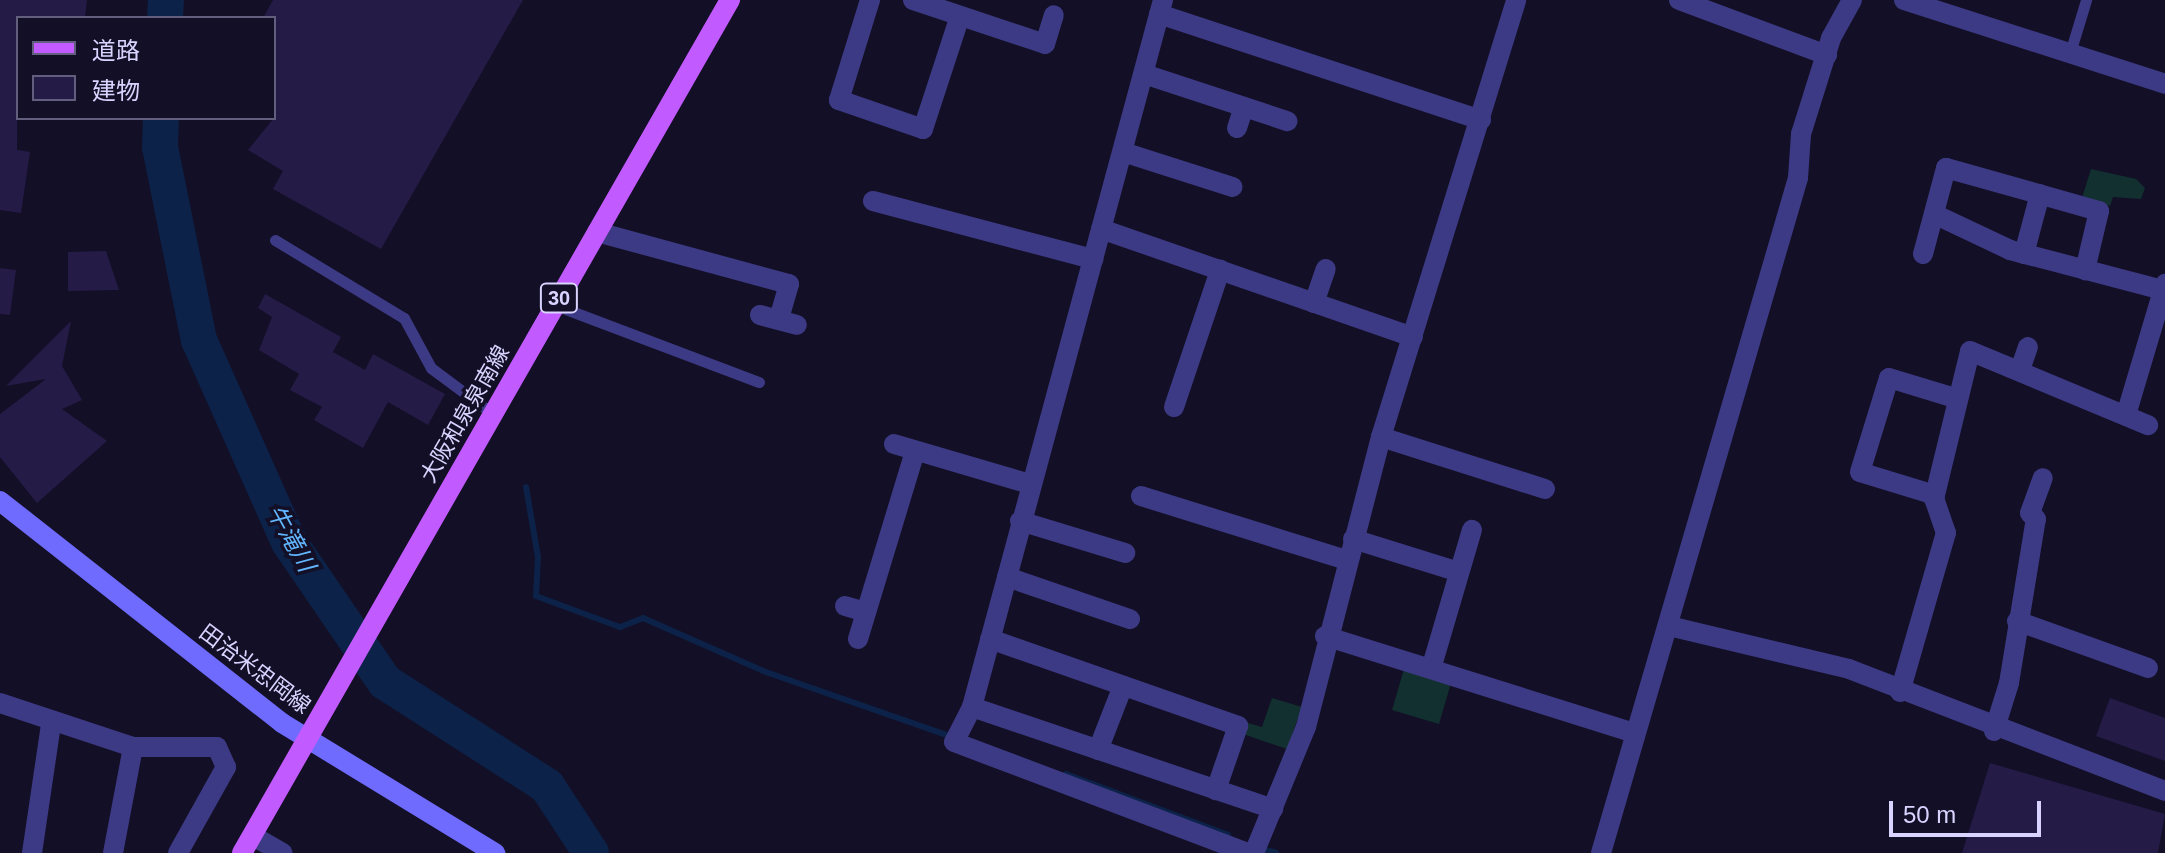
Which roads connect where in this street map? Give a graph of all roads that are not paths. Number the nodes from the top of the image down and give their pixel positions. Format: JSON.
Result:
{"nodes":[{"id":1,"x":730,"y":0,"type":"edge"},
{"id":2,"x":870,"y":0,"type":"edge"},
{"id":3,"x":913,"y":0,"type":"edge"},
{"id":4,"x":1516,"y":0,"type":"edge"},
{"id":5,"x":1679,"y":0,"type":"edge"},
{"id":6,"x":1852,"y":0,"type":"edge"},
{"id":7,"x":1904,"y":0,"type":"edge"},
{"id":8,"x":2086,"y":0,"type":"edge"},
{"id":9,"x":1161,"y":7,"type":"edge"},
{"id":10,"x":1054,"y":15,"type":"dead end"},
{"id":11,"x":960,"y":16,"type":"junction"},
{"id":12,"x":1827,"y":55,"type":"junction"},
{"id":13,"x":2069,"y":56,"type":"junction"},
{"id":14,"x":1144,"y":74,"type":"junction"},
{"id":15,"x":2165,"y":84,"type":"edge"},
{"id":16,"x":1244,"y":107,"type":"junction"},
{"id":17,"x":1481,"y":120,"type":"junction"},
{"id":18,"x":1287,"y":121,"type":"dead end"},
{"id":19,"x":1237,"y":128,"type":"dead end"},
{"id":20,"x":1123,"y":152,"type":"junction"},
{"id":21,"x":1233,"y":187,"type":"dead end"},
{"id":22,"x":2040,"y":194,"type":"junction"},
{"id":23,"x":873,"y":201,"type":"dead end"},
{"id":24,"x":1934,"y":214,"type":"junction"},
{"id":25,"x":1101,"y":229,"type":"junction"},
{"id":26,"x":597,"y":232,"type":"junction"},
{"id":27,"x":275,"y":240,"type":"dead end"},
{"id":28,"x":1923,"y":254,"type":"dead end"},
{"id":29,"x":2024,"y":254,"type":"junction"},
{"id":30,"x":1093,"y":259,"type":"junction"},
{"id":31,"x":1326,"y":269,"type":"dead end"},
{"id":32,"x":1220,"y":270,"type":"junction"},
{"id":33,"x":2085,"y":270,"type":"junction"},
{"id":34,"x":2164,"y":287,"type":"edge"},
{"id":35,"x":1314,"y":303,"type":"junction"},
{"id":36,"x":555,"y":305,"type":"junction"},
{"id":37,"x":778,"y":320,"type":"dead end"},
{"id":38,"x":1413,"y":337,"type":"junction"},
{"id":39,"x":2028,"y":347,"type":"dead end"},
{"id":40,"x":2021,"y":367,"type":"junction"},
{"id":41,"x":759,"y":382,"type":"dead end"},
{"id":42,"x":1958,"y":399,"type":"junction"},
{"id":43,"x":1174,"y":407,"type":"dead end"},
{"id":44,"x":493,"y":414,"type":"junction"},
{"id":45,"x":2126,"y":415,"type":"junction"},
{"id":46,"x":2148,"y":425,"type":"dead end"},
{"id":47,"x":1381,"y":437,"type":"junction"},
{"id":48,"x":894,"y":444,"type":"dead end"},
{"id":49,"x":915,"y":451,"type":"junction"},
{"id":50,"x":1030,"y":484,"type":"junction"},
{"id":51,"x":2034,"y":486,"type":"dead end"},
{"id":52,"x":1545,"y":489,"type":"dead end"},
{"id":53,"x":1935,"y":495,"type":"junction"},
{"id":54,"x":1141,"y":496,"type":"dead end"},
{"id":55,"x":0,"y":501,"type":"edge"},
{"id":56,"x":871,"y":520,"type":"dead end"},
{"id":57,"x":1020,"y":521,"type":"junction"},
{"id":58,"x":892,"y":525,"type":"junction"},
{"id":59,"x":1472,"y":530,"type":"dead end"},
{"id":60,"x":1353,"y":539,"type":"junction"},
{"id":61,"x":1125,"y":553,"type":"dead end"},
{"id":62,"x":1347,"y":560,"type":"junction"},
{"id":63,"x":1459,"y":572,"type":"junction"},
{"id":64,"x":1007,"y":577,"type":"junction"},
{"id":65,"x":845,"y":606,"type":"dead end"},
{"id":66,"x":866,"y":612,"type":"junction"},
{"id":67,"x":1130,"y":619,"type":"dead end"},
{"id":68,"x":2017,"y":621,"type":"junction"},
{"id":69,"x":1669,"y":626,"type":"junction"},
{"id":70,"x":1325,"y":636,"type":"junction"},
{"id":71,"x":858,"y":639,"type":"dead end"},
{"id":72,"x":990,"y":639,"type":"junction"},
{"id":73,"x":2148,"y":668,"type":"dead end"},
{"id":74,"x":1431,"y":669,"type":"junction"},
{"id":75,"x":1123,"y":686,"type":"junction"},
{"id":76,"x":1900,"y":692,"type":"junction"},
{"id":77,"x":0,"y":703,"type":"edge"},
{"id":78,"x":972,"y":707,"type":"junction"},
{"id":79,"x":51,"y":725,"type":"junction"},
{"id":80,"x":1994,"y":731,"type":"junction"},
{"id":81,"x":1635,"y":733,"type":"junction"},
{"id":82,"x":307,"y":739,"type":"junction"},
{"id":83,"x":133,"y":747,"type":"junction"},
{"id":84,"x":1098,"y":750,"type":"junction"},
{"id":85,"x":1216,"y":790,"type":"junction"},
{"id":86,"x":2165,"y":791,"type":"edge"},
{"id":87,"x":1273,"y":809,"type":"junction"},
{"id":88,"x":248,"y":844,"type":"edge"},
{"id":89,"x":465,"y":845,"type":"edge"},
{"id":90,"x":1254,"y":849,"type":"edge"},
{"id":91,"x":32,"y":853,"type":"edge"},
{"id":92,"x":113,"y":853,"type":"edge"},
{"id":93,"x":178,"y":853,"type":"edge"},
{"id":94,"x":283,"y":853,"type":"edge"},
{"id":95,"x":495,"y":853,"type":"edge"},
{"id":96,"x":1601,"y":853,"type":"edge"}],
"edges":[{"from":1,"to":26,"type":"main road","name":"大阪和泉泉南線","number":"30"},
{"from":2,"to":11,"type":"street"},
{"from":3,"to":11,"type":"street"},
{"from":4,"to":17,"type":"street"},
{"from":5,"to":12,"type":"street"},
{"from":6,"to":12,"type":"street"},
{"from":7,"to":13,"type":"street"},
{"from":8,"to":13,"type":"lane"},
{"from":9,"to":14,"type":"street"},
{"from":9,"to":17,"type":"street"},
{"from":10,"to":11,"type":"street"},
{"from":12,"to":69,"type":"street"},
{"from":13,"to":15,"type":"street"},
{"from":14,"to":16,"type":"street"},
{"from":14,"to":20,"type":"street"},
{"from":16,"to":18,"type":"street"},
{"from":16,"to":19,"type":"street"},
{"from":17,"to":38,"type":"street"},
{"from":20,"to":21,"type":"street"},
{"from":20,"to":25,"type":"street"},
{"from":22,"to":24,"type":"street"},
{"from":22,"to":29,"type":"street"},
{"from":22,"to":33,"type":"street"},
{"from":23,"to":30,"type":"street"},
{"from":24,"to":28,"type":"street"},
{"from":24,"to":29,"type":"street"},
{"from":25,"to":30,"type":"street"},
{"from":25,"to":32,"type":"street"},
{"from":26,"to":36,"type":"main road","name":"大阪和泉泉南線","number":"30"},
{"from":26,"to":37,"type":"street"},
{"from":27,"to":44,"type":"lane"},
{"from":29,"to":33,"type":"street"},
{"from":30,"to":50,"type":"street"},
{"from":31,"to":35,"type":"street"},
{"from":32,"to":35,"type":"street"},
{"from":32,"to":43,"type":"street"},
{"from":33,"to":34,"type":"street"},
{"from":34,"to":45,"type":"street"},
{"from":35,"to":38,"type":"street"},
{"from":36,"to":41,"type":"lane"},
{"from":36,"to":44,"type":"main road","name":"大阪和泉泉南線","number":"30"},
{"from":38,"to":47,"type":"street"},
{"from":39,"to":40,"type":"street"},
{"from":40,"to":42,"type":"street"},
{"from":40,"to":45,"type":"street"},
{"from":42,"to":53,"type":"street"},
{"from":42,"to":53,"type":"street"},
{"from":44,"to":82,"type":"main road","name":"大阪和泉泉南線","number":"30"},
{"from":45,"to":46,"type":"street"},
{"from":47,"to":52,"type":"street"},
{"from":47,"to":60,"type":"street"},
{"from":48,"to":49,"type":"street"},
{"from":49,"to":50,"type":"street"},
{"from":49,"to":58,"type":"street"},
{"from":50,"to":57,"type":"street"},
{"from":51,"to":68,"type":"street"},
{"from":53,"to":76,"type":"street"},
{"from":54,"to":62,"type":"street"},
{"from":55,"to":82,"type":"main road","name":"田治米忠岡線"},
{"from":56,"to":58,"type":"street"},
{"from":57,"to":61,"type":"street"},
{"from":57,"to":64,"type":"street"},
{"from":58,"to":66,"type":"street"},
{"from":59,"to":63,"type":"street"},
{"from":60,"to":62,"type":"street"},
{"from":60,"to":63,"type":"street"},
{"from":62,"to":70,"type":"street"},
{"from":63,"to":74,"type":"street"},
{"from":64,"to":67,"type":"street"},
{"from":64,"to":72,"type":"street"},
{"from":65,"to":66,"type":"street"},
{"from":66,"to":71,"type":"street"},
{"from":68,"to":73,"type":"street"},
{"from":68,"to":80,"type":"street"},
{"from":69,"to":76,"type":"street"},
{"from":69,"to":81,"type":"street"},
{"from":70,"to":74,"type":"street"},
{"from":70,"to":87,"type":"street"},
{"from":72,"to":75,"type":"street"},
{"from":72,"to":78,"type":"street"},
{"from":74,"to":81,"type":"street"},
{"from":75,"to":84,"type":"street"},
{"from":75,"to":85,"type":"street"},
{"from":76,"to":80,"type":"street"},
{"from":77,"to":79,"type":"street"},
{"from":78,"to":84,"type":"street"},
{"from":78,"to":90,"type":"street"},
{"from":79,"to":83,"type":"street"},
{"from":79,"to":91,"type":"street"},
{"from":80,"to":86,"type":"street"},
{"from":81,"to":96,"type":"street"},
{"from":82,"to":88,"type":"main road","name":"大阪和泉泉南線","number":"30"},
{"from":82,"to":89,"type":"main road","name":"田治米忠岡線"},
{"from":83,"to":92,"type":"street"},
{"from":83,"to":93,"type":"street"},
{"from":84,"to":85,"type":"street"},
{"from":85,"to":87,"type":"street"},
{"from":87,"to":90,"type":"street"},
{"from":88,"to":94,"type":"street"},
{"from":89,"to":95,"type":"main road","name":"田治米忠岡線"}]}
